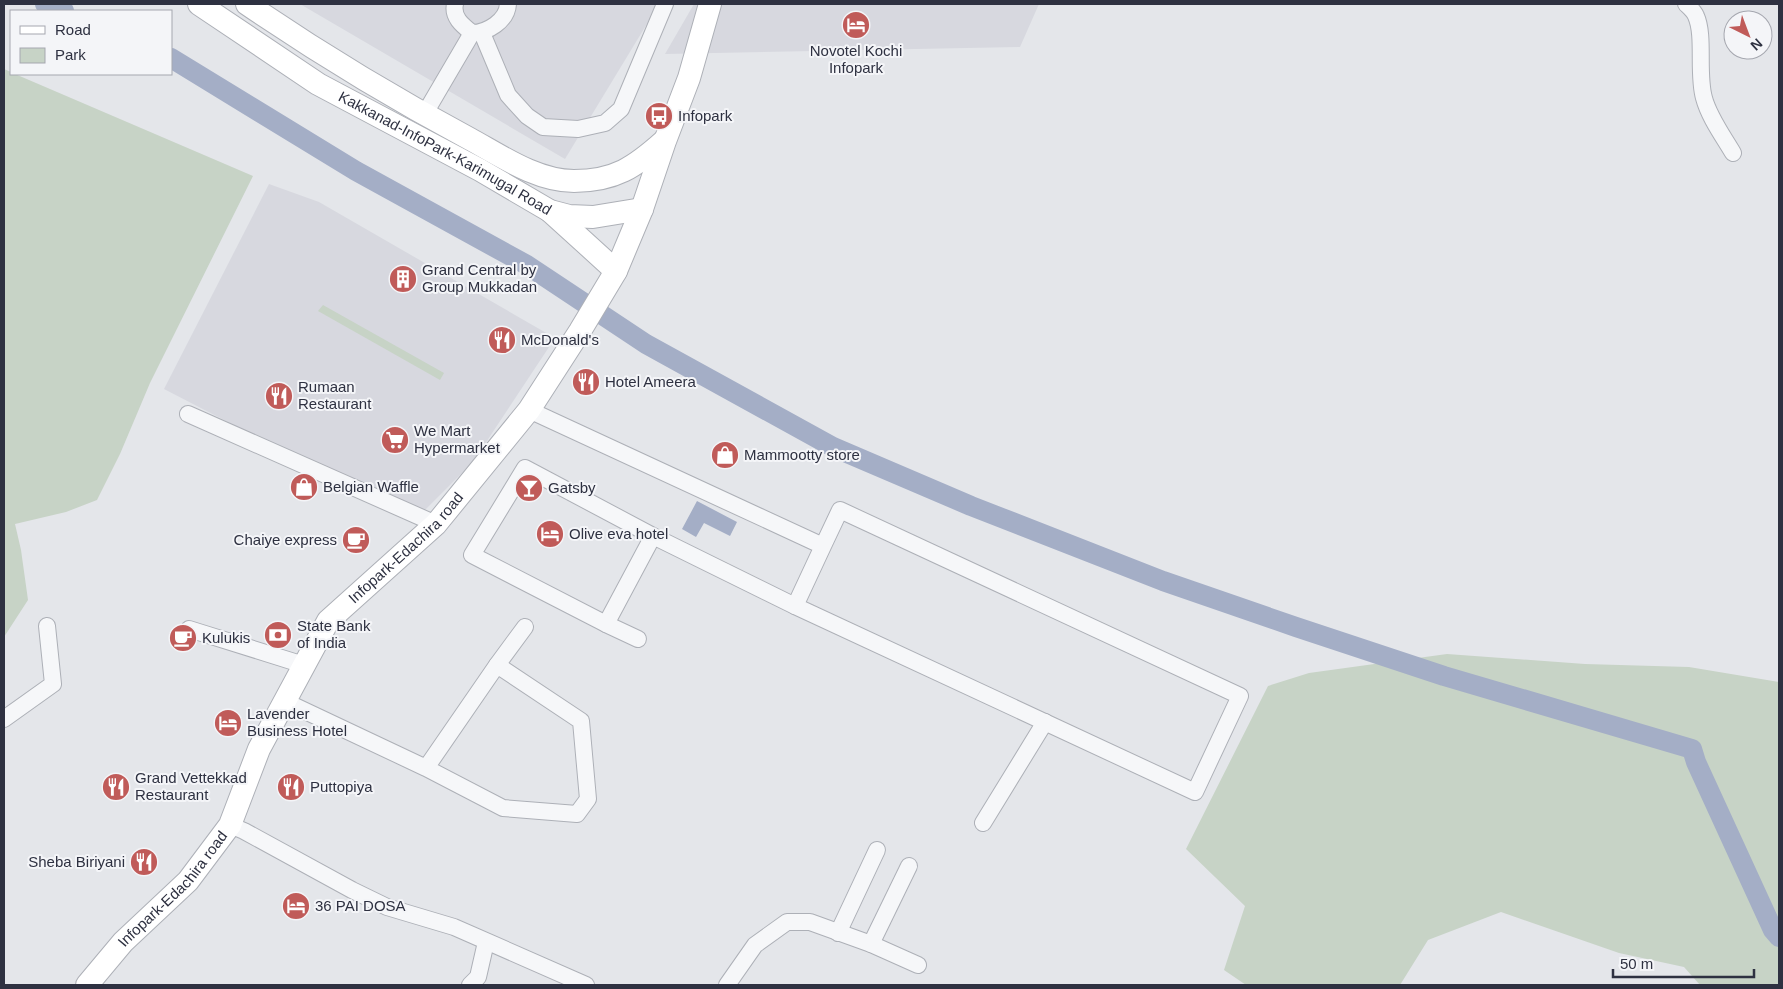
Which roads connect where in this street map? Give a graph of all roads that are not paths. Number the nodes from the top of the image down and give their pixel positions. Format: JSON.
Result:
{"nodes":[{"id":1,"x":199,"y":4,"type":"edge"},
{"id":2,"x":456,"y":4,"type":"edge"},
{"id":3,"x":508,"y":4,"type":"edge"},
{"id":4,"x":665,"y":4,"type":"edge"},
{"id":5,"x":710,"y":4,"type":"edge"},
{"id":6,"x":1686,"y":4,"type":"edge"},
{"id":7,"x":250,"y":6,"type":"edge"},
{"id":8,"x":237,"y":30,"type":"junction"},
{"id":9,"x":477,"y":33,"type":"junction"},
{"id":10,"x":424,"y":115,"type":"junction"},
{"id":11,"x":665,"y":141,"type":"junction"},
{"id":12,"x":1733,"y":153,"type":"dead end"},
{"id":13,"x":642,"y":209,"type":"junction"},
{"id":14,"x":550,"y":212,"type":"junction"},
{"id":15,"x":613,"y":275,"type":"junction"},
{"id":16,"x":529,"y":410,"type":"junction"},
{"id":17,"x":188,"y":414,"type":"dead end"},
{"id":18,"x":436,"y":524,"type":"junction"},
{"id":19,"x":653,"y":536,"type":"junction"},
{"id":20,"x":823,"y":546,"type":"junction"},
{"id":21,"x":795,"y":606,"type":"junction"},
{"id":22,"x":606,"y":624,"type":"junction"},
{"id":23,"x":47,"y":626,"type":"dead end"},
{"id":24,"x":525,"y":627,"type":"dead end"},
{"id":25,"x":188,"y":629,"type":"dead end"},
{"id":26,"x":638,"y":639,"type":"dead end"},
{"id":27,"x":304,"y":665,"type":"junction"},
{"id":28,"x":497,"y":665,"type":"junction"},
{"id":29,"x":284,"y":701,"type":"junction"},
{"id":30,"x":4,"y":719,"type":"edge"},
{"id":31,"x":1045,"y":722,"type":"junction"},
{"id":32,"x":426,"y":768,"type":"junction"},
{"id":33,"x":983,"y":823,"type":"dead end"},
{"id":34,"x":230,"y":825,"type":"junction"},
{"id":35,"x":877,"y":850,"type":"dead end"},
{"id":36,"x":909,"y":866,"type":"dead end"},
{"id":37,"x":838,"y":933,"type":"junction"},
{"id":38,"x":486,"y":942,"type":"junction"},
{"id":39,"x":871,"y":944,"type":"junction"},
{"id":40,"x":918,"y":965,"type":"dead end"},
{"id":41,"x":87,"y":985,"type":"edge"},
{"id":42,"x":470,"y":985,"type":"edge"},
{"id":43,"x":586,"y":985,"type":"edge"},
{"id":44,"x":727,"y":985,"type":"edge"}],
"edges":[{"from":1,"to":8,"type":"main road","name":"Kakkanad-InfoPark-Karimugal Road"},
{"from":2,"to":9,"type":"street"},
{"from":3,"to":9,"type":"street"},
{"from":4,"to":9,"type":"street"},
{"from":5,"to":11,"type":"main road","name":"Kakkanad-InfoPark-Karimugal Road"},
{"from":6,"to":12,"type":"street"},
{"from":7,"to":8,"type":"main road"},
{"from":7,"to":10,"type":"main road","name":"Kakkanad-InfoPark-Karimugal Road"},
{"from":8,"to":14,"type":"main road","name":"Kakkanad-InfoPark-Karimugal Road"},
{"from":9,"to":10,"type":"street"},
{"from":10,"to":11,"type":"main road","name":"Kakkanad-InfoPark-Karimugal Road"},
{"from":11,"to":13,"type":"main road","name":"Kakkanad-InfoPark-Karimugal Road"},
{"from":13,"to":14,"type":"main road","name":"Kakkanad-InfoPark-Karimugal Road"},
{"from":13,"to":15,"type":"main road","name":"Infopark-Edachira road"},
{"from":14,"to":15,"type":"main road"},
{"from":15,"to":16,"type":"main road","name":"Infopark-Edachira road"},
{"from":16,"to":18,"type":"main road","name":"Infopark-Edachira road"},
{"from":16,"to":20,"type":"street"},
{"from":17,"to":18,"type":"street"},
{"from":18,"to":27,"type":"main road","name":"Infopark-Edachira road"},
{"from":19,"to":21,"type":"street"},
{"from":19,"to":22,"type":"street"},
{"from":19,"to":22,"type":"street"},
{"from":20,"to":21,"type":"street"},
{"from":20,"to":31,"type":"street"},
{"from":21,"to":31,"type":"street"},
{"from":22,"to":26,"type":"street"},
{"from":23,"to":30,"type":"street"},
{"from":24,"to":28,"type":"street"},
{"from":25,"to":27,"type":"street"},
{"from":27,"to":29,"type":"main road","name":"Infopark-Edachira road"},
{"from":28,"to":32,"type":"street"},
{"from":28,"to":32,"type":"street"},
{"from":29,"to":32,"type":"street"},
{"from":29,"to":34,"type":"main road","name":"Infopark-Edachira road"},
{"from":31,"to":33,"type":"street"},
{"from":34,"to":38,"type":"street"},
{"from":34,"to":41,"type":"main road","name":"Infopark-Edachira road"},
{"from":35,"to":37,"type":"street"},
{"from":36,"to":39,"type":"street"},
{"from":37,"to":39,"type":"street"},
{"from":37,"to":44,"type":"street"},
{"from":38,"to":42,"type":"street"},
{"from":38,"to":43,"type":"street"},
{"from":39,"to":40,"type":"street"}]}
